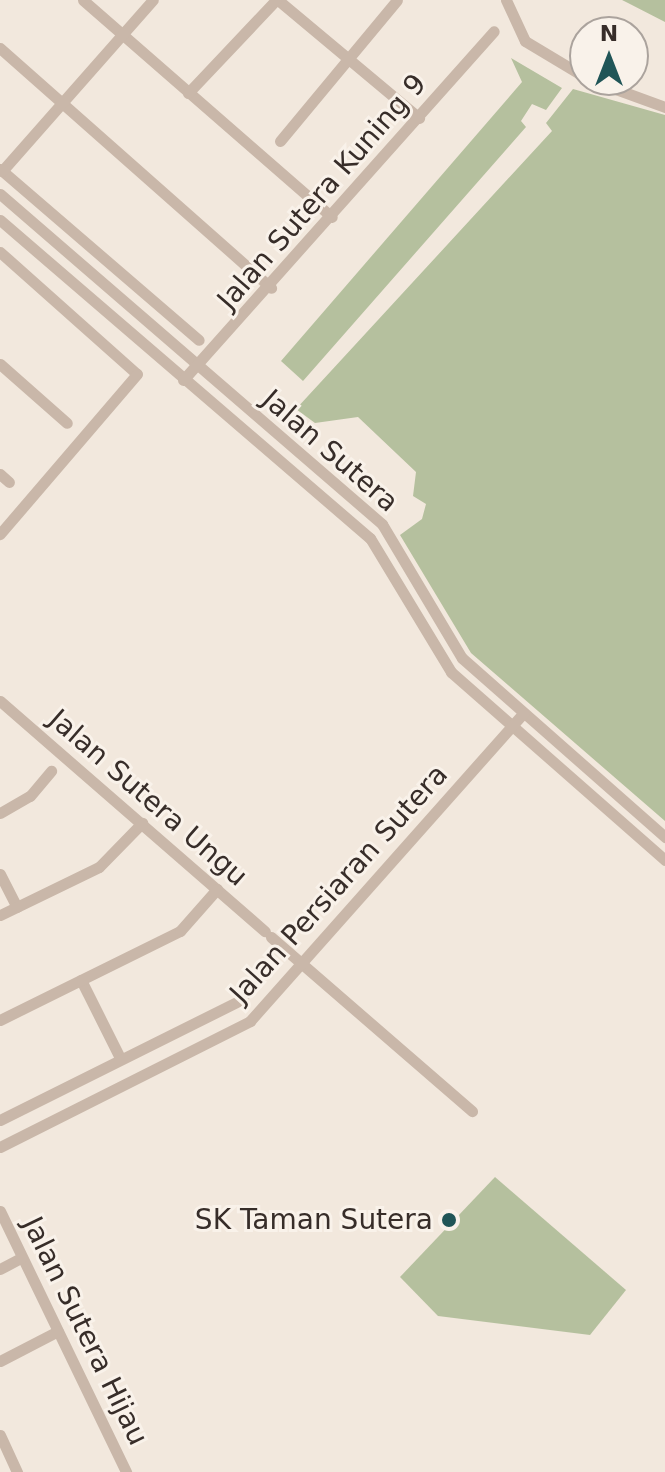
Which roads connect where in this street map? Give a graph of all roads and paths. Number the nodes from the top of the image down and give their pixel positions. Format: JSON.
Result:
{"nodes":[{"id":1,"x":83,"y":0,"type":"edge"},
{"id":2,"x":153,"y":0,"type":"edge"},
{"id":3,"x":277,"y":0,"type":"edge"},
{"id":4,"x":397,"y":0,"type":"edge"},
{"id":5,"x":506,"y":0,"type":"edge"},
{"id":6,"x":494,"y":31,"type":"dead end"},
{"id":7,"x":122,"y":35,"type":"junction"},
{"id":8,"x":0,"y":48,"type":"edge"},
{"id":9,"x":348,"y":56,"type":"junction"},
{"id":10,"x":569,"y":67,"type":"edge"},
{"id":11,"x":188,"y":93,"type":"junction"},
{"id":12,"x":635,"y":96,"type":"edge"},
{"id":13,"x":62,"y":103,"type":"junction"},
{"id":14,"x":665,"y":107,"type":"edge"},
{"id":15,"x":419,"y":118,"type":"junction"},
{"id":16,"x":280,"y":141,"type":"dead end"},
{"id":17,"x":1,"y":170,"type":"edge"},
{"id":18,"x":0,"y":194,"type":"edge"},
{"id":19,"x":15,"y":208,"type":"junction"},
{"id":20,"x":332,"y":217,"type":"junction"},
{"id":21,"x":1,"y":222,"type":"edge"},
{"id":22,"x":0,"y":252,"type":"edge"},
{"id":23,"x":271,"y":288,"type":"junction"},
{"id":24,"x":199,"y":340,"type":"dead end"},
{"id":25,"x":0,"y":364,"type":"edge"},
{"id":26,"x":200,"y":369,"type":"junction"},
{"id":27,"x":183,"y":380,"type":"junction"},
{"id":28,"x":67,"y":423,"type":"dead end"},
{"id":29,"x":0,"y":534,"type":"edge"},
{"id":30,"x":0,"y":701,"type":"edge"},
{"id":31,"x":523,"y":713,"type":"junction"},
{"id":32,"x":511,"y":727,"type":"junction"},
{"id":33,"x":51,"y":771,"type":"dead end"},
{"id":34,"x":0,"y":813,"type":"edge"},
{"id":35,"x":142,"y":823,"type":"junction"},
{"id":36,"x":665,"y":837,"type":"edge"},
{"id":37,"x":665,"y":860,"type":"edge"},
{"id":38,"x":0,"y":874,"type":"edge"},
{"id":39,"x":217,"y":889,"type":"junction"},
{"id":40,"x":17,"y":907,"type":"junction"},
{"id":41,"x":0,"y":915,"type":"edge"},
{"id":42,"x":271,"y":964,"type":"dead end"},
{"id":43,"x":303,"y":965,"type":"junction"},
{"id":44,"x":81,"y":980,"type":"junction"},
{"id":45,"x":0,"y":1020,"type":"edge"},
{"id":46,"x":120,"y":1058,"type":"junction"},
{"id":47,"x":472,"y":1111,"type":"dead end"},
{"id":48,"x":0,"y":1120,"type":"edge"},
{"id":49,"x":0,"y":1147,"type":"edge"},
{"id":50,"x":0,"y":1211,"type":"edge"},
{"id":51,"x":21,"y":1258,"type":"junction"},
{"id":52,"x":0,"y":1269,"type":"edge"},
{"id":53,"x":58,"y":1331,"type":"junction"},
{"id":54,"x":0,"y":1361,"type":"edge"},
{"id":55,"x":0,"y":1435,"type":"edge"},
{"id":56,"x":17,"y":1472,"type":"edge"},
{"id":57,"x":126,"y":1472,"type":"edge"}],
"edges":[{"from":1,"to":7,"type":"street"},
{"from":2,"to":7,"type":"street"},
{"from":3,"to":9,"type":"street"},
{"from":3,"to":11,"type":"street"},
{"from":4,"to":9,"type":"street"},
{"from":5,"to":10,"type":"street"},
{"from":6,"to":15,"type":"street","name":"Jalan Sutera Kuning 9"},
{"from":7,"to":11,"type":"street"},
{"from":7,"to":13,"type":"street"},
{"from":8,"to":13,"type":"street"},
{"from":9,"to":15,"type":"street"},
{"from":9,"to":16,"type":"street"},
{"from":11,"to":20,"type":"street"},
{"from":12,"to":14,"type":"street"},
{"from":13,"to":17,"type":"street"},
{"from":13,"to":23,"type":"street"},
{"from":15,"to":20,"type":"street","name":"Jalan Sutera Kuning 9"},
{"from":17,"to":24,"type":"street"},
{"from":18,"to":19,"type":"street","name":"Jalan Sutera"},
{"from":19,"to":21,"type":"street"},
{"from":19,"to":26,"type":"street","name":"Jalan Sutera"},
{"from":20,"to":23,"type":"street","name":"Jalan Sutera Kuning 9"},
{"from":21,"to":27,"type":"street","name":"Jalan Sutera"},
{"from":22,"to":29,"type":"street"},
{"from":23,"to":26,"type":"street","name":"Jalan Sutera Kuning 9"},
{"from":25,"to":28,"type":"street"},
{"from":26,"to":27,"type":"street","name":"Jalan Sutera Kuning 9"},
{"from":26,"to":31,"type":"street","name":"Jalan Sutera"},
{"from":27,"to":32,"type":"street","name":"Jalan Sutera"},
{"from":30,"to":35,"type":"street","name":"Jalan Sutera Ungu"},
{"from":31,"to":32,"type":"street","name":"Jalan Persiaran Sutera"},
{"from":31,"to":36,"type":"street","name":"Jalan Sutera"},
{"from":32,"to":37,"type":"street","name":"Jalan Sutera"},
{"from":32,"to":43,"type":"street","name":"Jalan Persiaran Sutera"},
{"from":33,"to":34,"type":"street"},
{"from":35,"to":39,"type":"street","name":"Jalan Sutera Ungu"},
{"from":35,"to":40,"type":"street"},
{"from":38,"to":40,"type":"street"},
{"from":39,"to":43,"type":"street","name":"Jalan Sutera Ungu"},
{"from":39,"to":44,"type":"street"},
{"from":40,"to":41,"type":"street"},
{"from":42,"to":46,"type":"street"},
{"from":43,"to":47,"type":"street","name":"Jalan Sutera Ungu"},
{"from":43,"to":49,"type":"street","name":"Jalan Persiaran Sutera"},
{"from":44,"to":45,"type":"street"},
{"from":44,"to":46,"type":"street"},
{"from":46,"to":48,"type":"street"},
{"from":50,"to":51,"type":"street","name":"Jalan Sutera Hijau"},
{"from":51,"to":52,"type":"street"},
{"from":51,"to":53,"type":"street","name":"Jalan Sutera Hijau"},
{"from":53,"to":54,"type":"street"},
{"from":53,"to":57,"type":"street","name":"Jalan Sutera Hijau"},
{"from":55,"to":56,"type":"street"}]}
